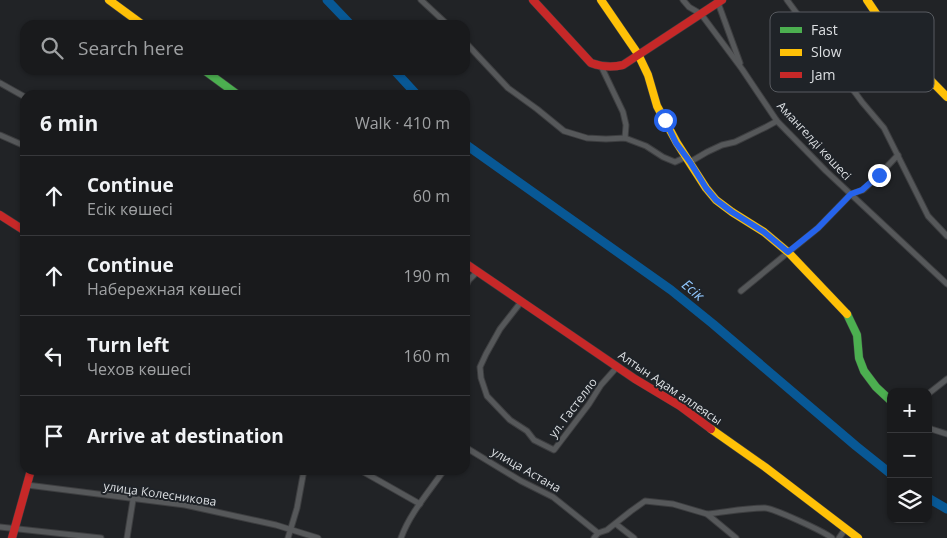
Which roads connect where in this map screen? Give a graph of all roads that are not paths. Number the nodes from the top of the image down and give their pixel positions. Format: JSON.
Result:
{"nodes":[{"id":1,"x":109,"y":0,"type":"edge"},
{"id":2,"x":421,"y":0,"type":"edge"},
{"id":3,"x":533,"y":0,"type":"edge"},
{"id":4,"x":601,"y":0,"type":"edge"},
{"id":5,"x":682,"y":0,"type":"edge"},
{"id":6,"x":787,"y":0,"type":"edge"},
{"id":7,"x":867,"y":0,"type":"edge"},
{"id":8,"x":719,"y":1,"type":"edge"},
{"id":9,"x":796,"y":12,"type":"edge"},
{"id":10,"x":875,"y":12,"type":"edge"},
{"id":11,"x":701,"y":14,"type":"junction"},
{"id":12,"x":136,"y":20,"type":"edge"},
{"id":13,"x":443,"y":20,"type":"edge"},
{"id":14,"x":470,"y":47,"type":"edge"},
{"id":15,"x":638,"y":54,"type":"junction"},
{"id":16,"x":602,"y":68,"type":"junction"},
{"id":17,"x":742,"y":69,"type":"junction"},
{"id":18,"x":211,"y":75,"type":"edge"},
{"id":19,"x":0,"y":83,"type":"edge"},
{"id":20,"x":934,"y":84,"type":"edge"},
{"id":21,"x":231,"y":90,"type":"edge"},
{"id":22,"x":855,"y":92,"type":"edge"},
{"id":23,"x":20,"y":94,"type":"edge"},
{"id":24,"x":947,"y":97,"type":"edge"},
{"id":25,"x":778,"y":120,"type":"junction"},
{"id":26,"x":0,"y":135,"type":"edge"},
{"id":27,"x":625,"y":138,"type":"junction"},
{"id":28,"x":20,"y":144,"type":"edge"},
{"id":29,"x":898,"y":156,"type":"junction"},
{"id":30,"x":688,"y":159,"type":"junction"},
{"id":31,"x":851,"y":194,"type":"junction"},
{"id":32,"x":0,"y":216,"type":"edge"},
{"id":33,"x":20,"y":227,"type":"edge"},
{"id":34,"x":947,"y":236,"type":"edge"},
{"id":35,"x":788,"y":252,"type":"junction"},
{"id":36,"x":470,"y":267,"type":"edge"},
{"id":37,"x":477,"y":272,"type":"junction"},
{"id":38,"x":470,"y":279,"type":"edge"},
{"id":39,"x":947,"y":284,"type":"edge"},
{"id":40,"x":742,"y":291,"type":"dead end"},
{"id":41,"x":521,"y":302,"type":"junction"},
{"id":42,"x":617,"y":367,"type":"junction"},
{"id":43,"x":947,"y":379,"type":"edge"},
{"id":44,"x":932,"y":391,"type":"edge"},
{"id":45,"x":887,"y":397,"type":"edge"},
{"id":46,"x":932,"y":429,"type":"edge"},
{"id":47,"x":947,"y":434,"type":"edge"},
{"id":48,"x":470,"y":450,"type":"edge"},
{"id":49,"x":30,"y":475,"type":"edge"},
{"id":50,"x":303,"y":475,"type":"edge"},
{"id":51,"x":369,"y":475,"type":"edge"},
{"id":52,"x":440,"y":475,"type":"edge"},
{"id":53,"x":27,"y":485,"type":"junction"},
{"id":54,"x":133,"y":500,"type":"junction"},
{"id":55,"x":420,"y":504,"type":"junction"},
{"id":56,"x":707,"y":514,"type":"junction"},
{"id":57,"x":616,"y":524,"type":"junction"},
{"id":58,"x":0,"y":527,"type":"edge"},
{"id":59,"x":14,"y":528,"type":"junction"},
{"id":60,"x":846,"y":528,"type":"junction"},
{"id":61,"x":290,"y":530,"type":"junction"},
{"id":62,"x":598,"y":533,"type":"junction"},
{"id":63,"x":12,"y":538,"type":"edge"},
{"id":64,"x":99,"y":538,"type":"edge"},
{"id":65,"x":127,"y":538,"type":"edge"},
{"id":66,"x":288,"y":538,"type":"edge"},
{"id":67,"x":318,"y":538,"type":"edge"},
{"id":68,"x":401,"y":538,"type":"edge"},
{"id":69,"x":594,"y":538,"type":"edge"},
{"id":70,"x":634,"y":538,"type":"edge"},
{"id":71,"x":736,"y":538,"type":"edge"},
{"id":72,"x":832,"y":538,"type":"edge"},
{"id":73,"x":839,"y":538,"type":"edge"},
{"id":74,"x":858,"y":538,"type":"edge"}],
"edges":[{"from":1,"to":12,"type":"street"},
{"from":2,"to":13,"type":"street"},
{"from":3,"to":16,"type":"street"},
{"from":4,"to":15,"type":"street"},
{"from":5,"to":11,"type":"street","name":"Амангелді көшесі"},
{"from":6,"to":9,"type":"street"},
{"from":7,"to":10,"type":"street"},
{"from":8,"to":11,"type":"street"},
{"from":8,"to":17,"type":"street"},
{"from":11,"to":15,"type":"street"},
{"from":11,"to":17,"type":"street","name":"Амангелді көшесі"},
{"from":14,"to":27,"type":"street"},
{"from":15,"to":16,"type":"street"},
{"from":15,"to":30,"type":"street"},
{"from":16,"to":27,"type":"street"},
{"from":17,"to":25,"type":"street","name":"Амангелді көшесі"},
{"from":18,"to":21,"type":"street"},
{"from":19,"to":23,"type":"street"},
{"from":20,"to":24,"type":"street"},
{"from":22,"to":29,"type":"street"},
{"from":25,"to":30,"type":"street"},
{"from":25,"to":31,"type":"street","name":"Амангелді көшесі"},
{"from":26,"to":28,"type":"street"},
{"from":27,"to":30,"type":"street"},
{"from":29,"to":31,"type":"street"},
{"from":29,"to":34,"type":"street"},
{"from":30,"to":35,"type":"street"},
{"from":31,"to":35,"type":"street"},
{"from":31,"to":39,"type":"street","name":"Амангелді көшесі"},
{"from":32,"to":33,"type":"street"},
{"from":35,"to":40,"type":"street"},
{"from":35,"to":45,"type":"street"},
{"from":36,"to":37,"type":"street","name":"Алтын Адам аллеясы"},
{"from":37,"to":38,"type":"street"},
{"from":37,"to":41,"type":"street","name":"Алтын Адам аллеясы"},
{"from":41,"to":42,"type":"street","name":"Алтын Адам аллеясы"},
{"from":41,"to":42,"type":"street","name":"ул. Гастелло"},
{"from":42,"to":60,"type":"street","name":"Алтын Адам аллеясы"},
{"from":43,"to":44,"type":"street"},
{"from":46,"to":47,"type":"street"},
{"from":48,"to":62,"type":"street","name":"улица Астана"},
{"from":49,"to":53,"type":"street"},
{"from":50,"to":61,"type":"street"},
{"from":51,"to":55,"type":"street"},
{"from":52,"to":55,"type":"street"},
{"from":53,"to":54,"type":"street","name":"улица Колесникова"},
{"from":53,"to":59,"type":"street"},
{"from":54,"to":61,"type":"street","name":"улица Колесникова"},
{"from":54,"to":65,"type":"street"},
{"from":55,"to":68,"type":"street"},
{"from":56,"to":57,"type":"street"},
{"from":56,"to":71,"type":"street"},
{"from":56,"to":72,"type":"street"},
{"from":57,"to":62,"type":"street"},
{"from":57,"to":70,"type":"street"},
{"from":58,"to":59,"type":"street"},
{"from":59,"to":63,"type":"street"},
{"from":59,"to":64,"type":"street"},
{"from":60,"to":73,"type":"street"},
{"from":60,"to":74,"type":"street","name":"Алтын Адам аллеясы"},
{"from":61,"to":66,"type":"street"},
{"from":61,"to":67,"type":"street","name":"улица Колесникова"},
{"from":62,"to":69,"type":"street"}]}
